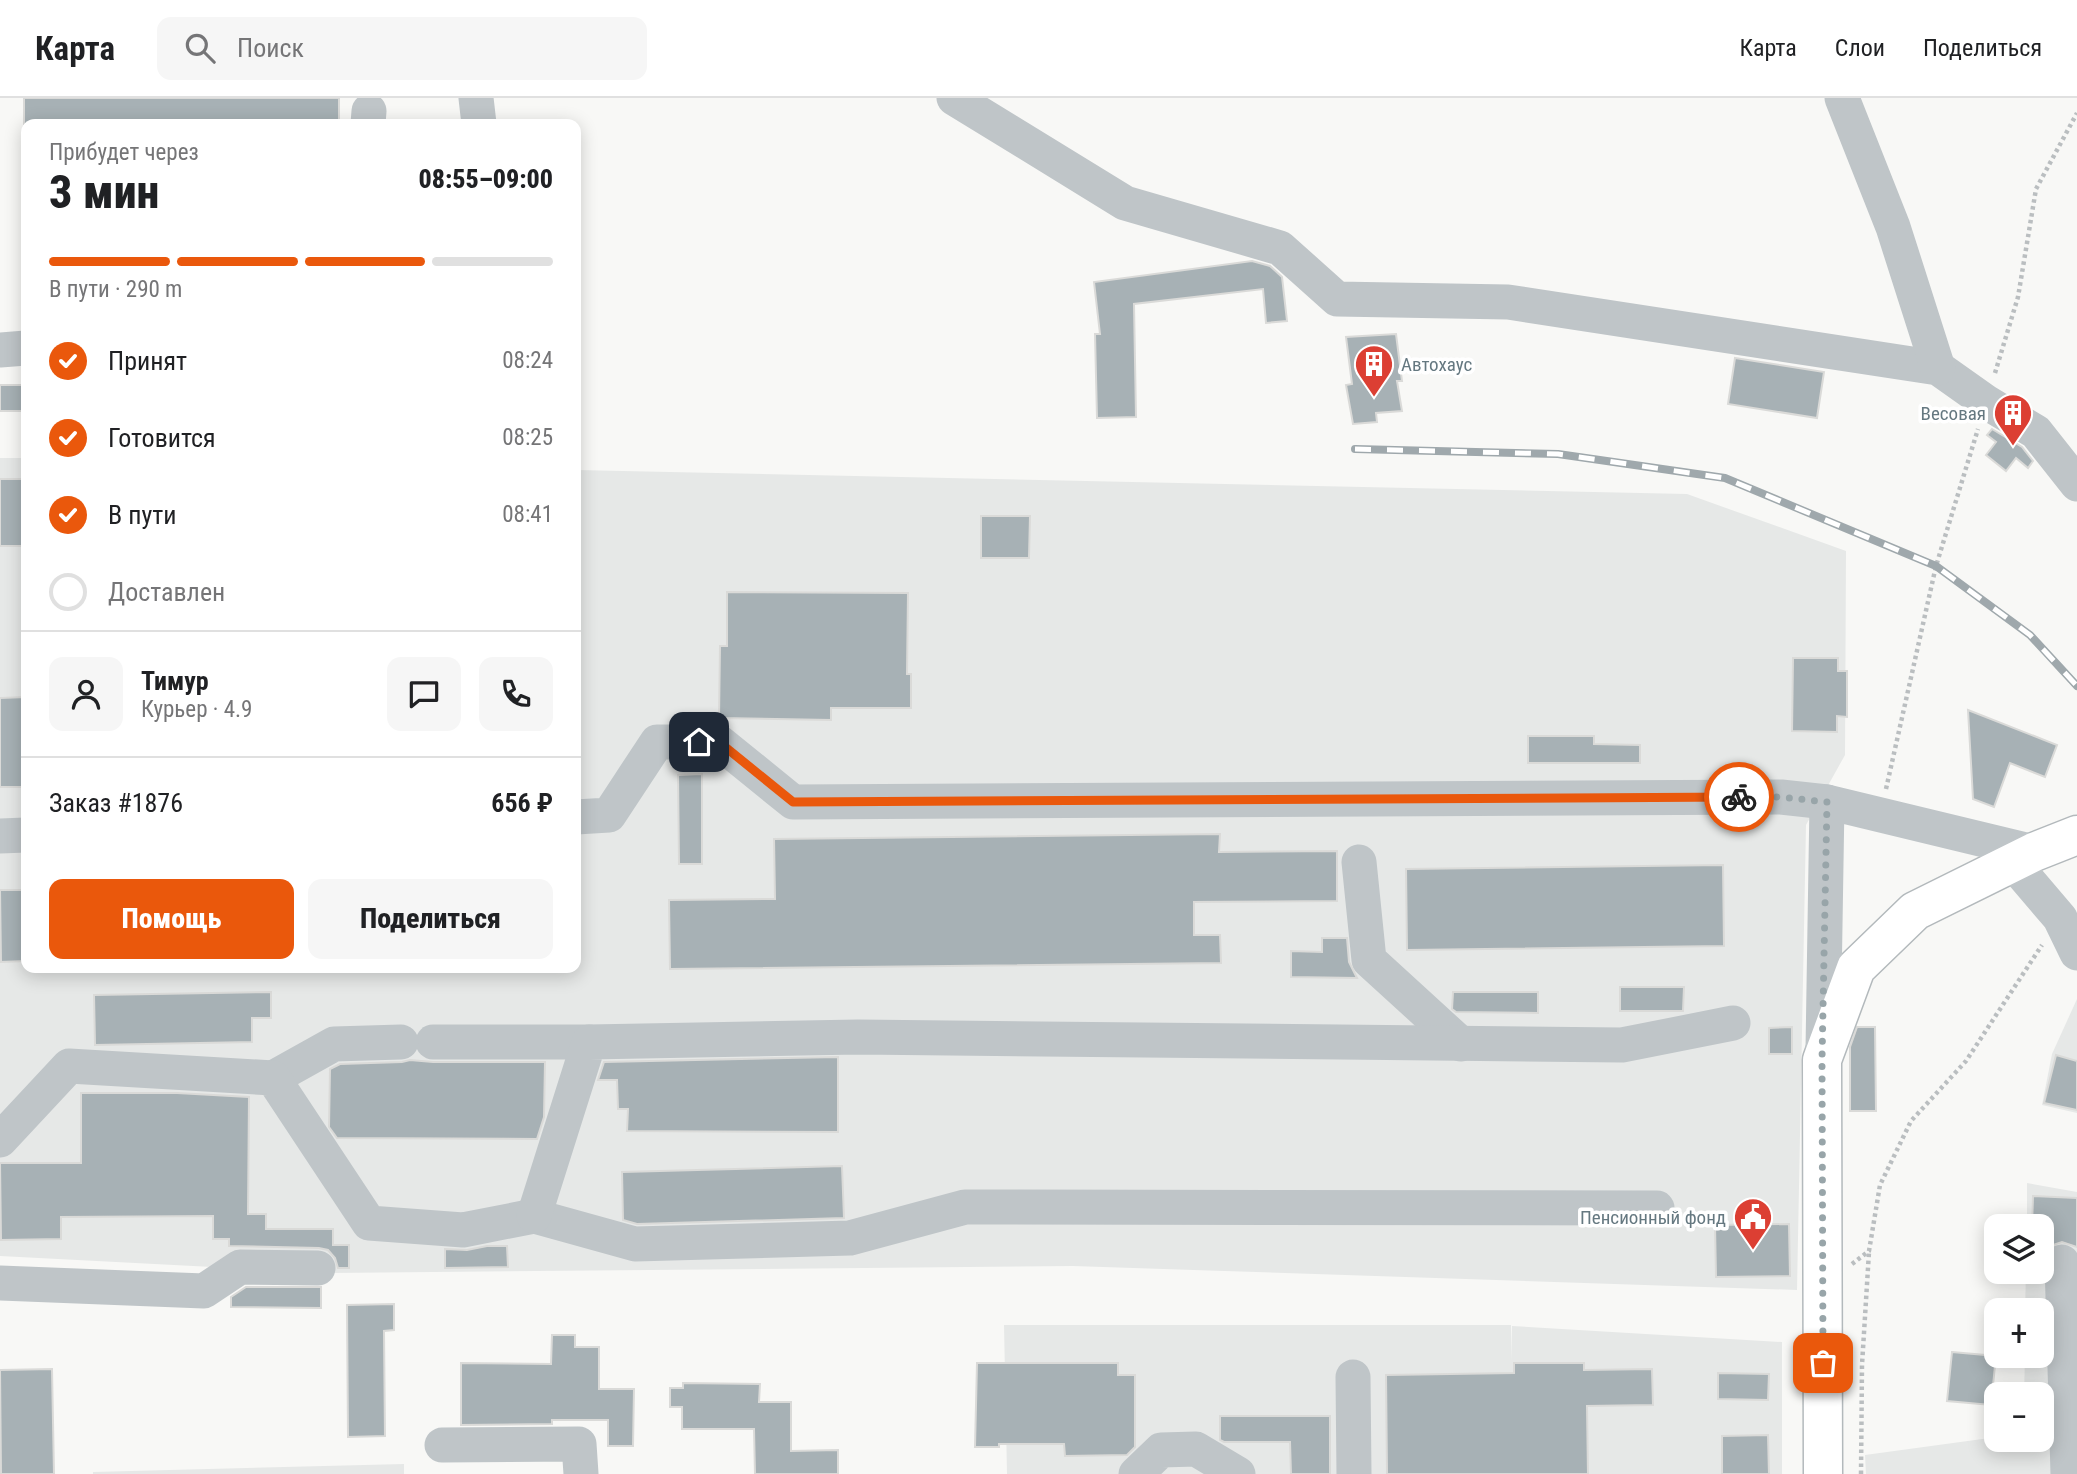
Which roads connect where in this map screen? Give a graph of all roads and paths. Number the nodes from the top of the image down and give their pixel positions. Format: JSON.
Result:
{"nodes":[{"id":1,"x":476,"y":98,"type":"edge"},
{"id":2,"x":954,"y":98,"type":"edge"},
{"id":3,"x":1842,"y":98,"type":"edge"},
{"id":4,"x":2077,"y":113,"type":"edge"},
{"id":5,"x":478,"y":119,"type":"edge"},
{"id":6,"x":21,"y":348,"type":"edge"},
{"id":7,"x":0,"y":350,"type":"edge"},
{"id":8,"x":1938,"y":368,"type":"junction"},
{"id":9,"x":1986,"y":402,"type":"junction"},
{"id":10,"x":2077,"y":484,"type":"edge"},
{"id":11,"x":1827,"y":802,"type":"junction"},
{"id":12,"x":1880,"y":814,"type":"junction"},
{"id":13,"x":581,"y":817,"type":"edge"},
{"id":14,"x":21,"y":835,"type":"edge"},
{"id":15,"x":0,"y":836,"type":"edge"},
{"id":16,"x":2053,"y":841,"type":"edge"},
{"id":17,"x":1359,"y":862,"type":"dead end"},
{"id":18,"x":2060,"y":918,"type":"junction"},
{"id":19,"x":2077,"y":953,"type":"edge"},
{"id":20,"x":1733,"y":1023,"type":"dead end"},
{"id":21,"x":589,"y":1042,"type":"junction"},
{"id":22,"x":1461,"y":1044,"type":"junction"},
{"id":23,"x":1822,"y":1060,"type":"junction"},
{"id":24,"x":273,"y":1078,"type":"junction"},
{"id":25,"x":0,"y":1140,"type":"edge"},
{"id":26,"x":1657,"y":1208,"type":"dead end"},
{"id":27,"x":534,"y":1216,"type":"junction"},
{"id":28,"x":1870,"y":1251,"type":"junction"},
{"id":29,"x":2062,"y":1262,"type":"dead end"},
{"id":30,"x":318,"y":1268,"type":"dead end"},
{"id":31,"x":1844,"y":1269,"type":"dead end"},
{"id":32,"x":0,"y":1283,"type":"edge"},
{"id":33,"x":1353,"y":1377,"type":"dead end"},
{"id":34,"x":442,"y":1445,"type":"dead end"},
{"id":35,"x":581,"y":1474,"type":"edge"},
{"id":36,"x":1136,"y":1474,"type":"edge"},
{"id":37,"x":1238,"y":1474,"type":"edge"},
{"id":38,"x":1354,"y":1474,"type":"edge"},
{"id":39,"x":1823,"y":1474,"type":"edge"},
{"id":40,"x":1860,"y":1474,"type":"edge"},
{"id":41,"x":2068,"y":1474,"type":"edge"}],
"edges":[{"from":1,"to":5,"type":"lane"},
{"from":2,"to":8,"type":"lane"},
{"from":3,"to":8,"type":"lane"},
{"from":4,"to":9,"type":"path"},
{"from":6,"to":7,"type":"lane"},
{"from":8,"to":9,"type":"lane"},
{"from":9,"to":10,"type":"lane"},
{"from":9,"to":12,"type":"path"},
{"from":11,"to":12,"type":"lane"},
{"from":11,"to":13,"type":"lane"},
{"from":11,"to":23,"type":"lane"},
{"from":12,"to":16,"type":"lane"},
{"from":14,"to":15,"type":"lane"},
{"from":16,"to":18,"type":"lane"},
{"from":16,"to":23,"type":"main road"},
{"from":17,"to":22,"type":"lane"},
{"from":18,"to":19,"type":"lane"},
{"from":18,"to":28,"type":"path"},
{"from":20,"to":22,"type":"lane"},
{"from":21,"to":22,"type":"lane"},
{"from":21,"to":24,"type":"lane"},
{"from":21,"to":27,"type":"lane"},
{"from":23,"to":39,"type":"main road"},
{"from":24,"to":25,"type":"lane"},
{"from":24,"to":27,"type":"lane"},
{"from":26,"to":27,"type":"lane"},
{"from":28,"to":31,"type":"path"},
{"from":28,"to":40,"type":"path"},
{"from":29,"to":41,"type":"lane"},
{"from":30,"to":32,"type":"lane"},
{"from":33,"to":38,"type":"lane"},
{"from":34,"to":35,"type":"lane"},
{"from":36,"to":37,"type":"lane"}]}
